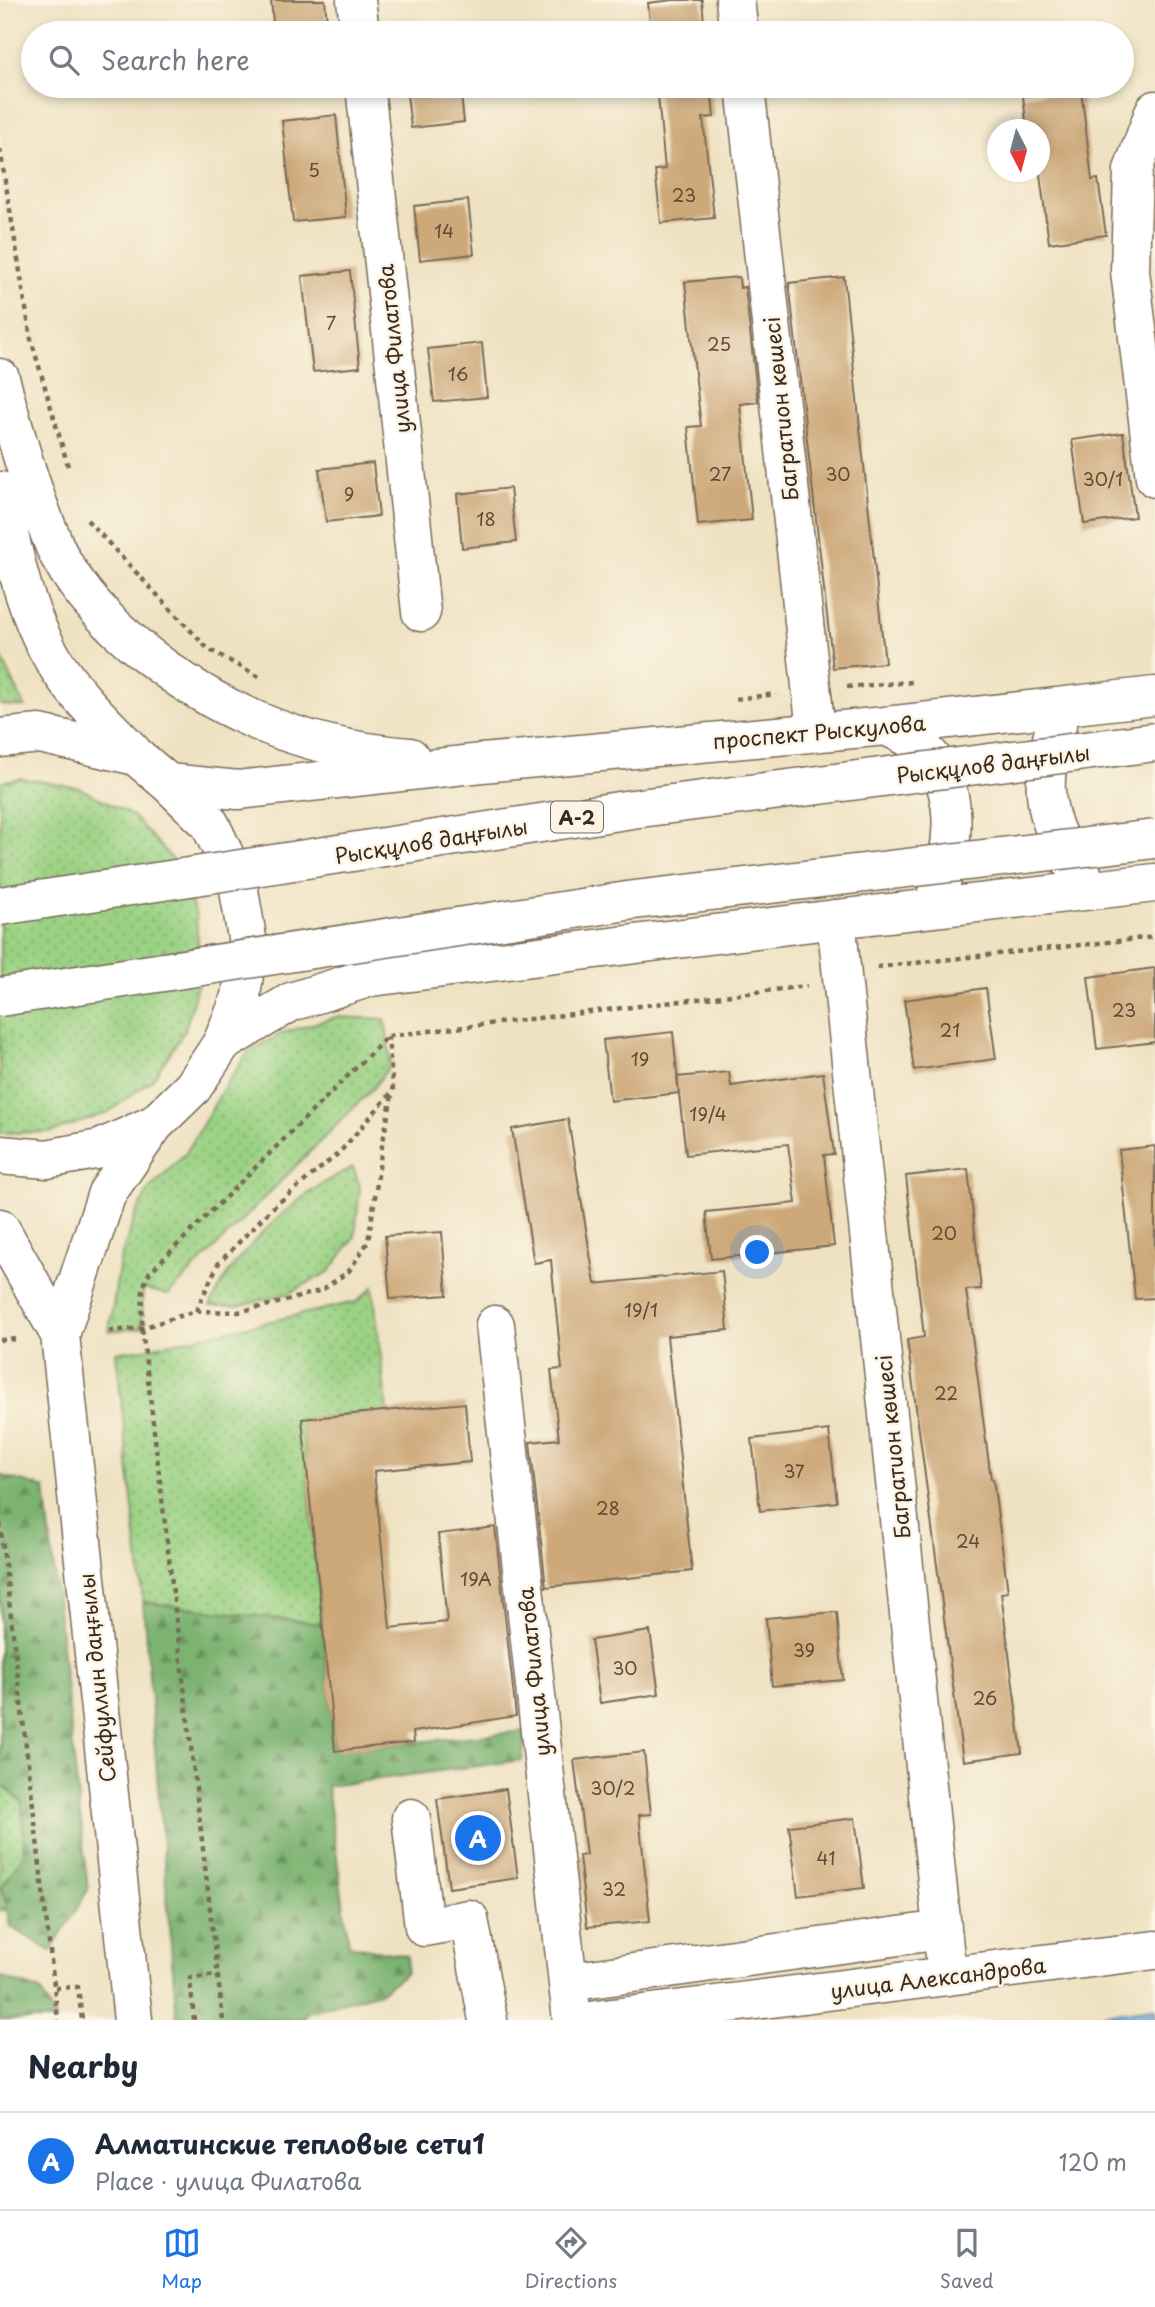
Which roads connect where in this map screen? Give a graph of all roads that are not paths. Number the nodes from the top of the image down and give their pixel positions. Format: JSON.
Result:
{"nodes":[{"id":1,"x":356,"y":0,"type":"edge"},
{"id":2,"x":735,"y":0,"type":"edge"},
{"id":3,"x":359,"y":21,"type":"edge"},
{"id":4,"x":738,"y":21,"type":"edge"},
{"id":5,"x":366,"y":98,"type":"edge"},
{"id":6,"x":746,"y":98,"type":"edge"},
{"id":7,"x":1155,"y":110,"type":"edge"},
{"id":8,"x":0,"y":377,"type":"edge"},
{"id":9,"x":1155,"y":478,"type":"edge"},
{"id":10,"x":0,"y":491,"type":"edge"},
{"id":11,"x":421,"y":612,"type":"dead end"},
{"id":12,"x":1155,"y":696,"type":"edge"},
{"id":13,"x":1074,"y":705,"type":"junction"},
{"id":14,"x":886,"y":726,"type":"junction"},
{"id":15,"x":816,"y":731,"type":"junction"},
{"id":16,"x":0,"y":738,"type":"edge"},
{"id":17,"x":1155,"y":742,"type":"edge"},
{"id":18,"x":136,"y":756,"type":"junction"},
{"id":19,"x":482,"y":763,"type":"junction"},
{"id":20,"x":168,"y":783,"type":"junction"},
{"id":21,"x":1155,"y":839,"type":"edge"},
{"id":22,"x":1155,"y":883,"type":"edge"},
{"id":23,"x":1102,"y":890,"type":"junction"},
{"id":24,"x":0,"y":906,"type":"edge"},
{"id":25,"x":922,"y":910,"type":"junction"},
{"id":26,"x":836,"y":919,"type":"junction"},
{"id":27,"x":0,"y":997,"type":"edge"},
{"id":28,"x":222,"y":1043,"type":"junction"},
{"id":29,"x":155,"y":1124,"type":"junction"},
{"id":30,"x":0,"y":1155,"type":"edge"},
{"id":31,"x":0,"y":1228,"type":"edge"},
{"id":32,"x":495,"y":1325,"type":"dead end"},
{"id":33,"x":60,"y":1335,"type":"junction"},
{"id":34,"x":411,"y":1818,"type":"dead end"},
{"id":35,"x":942,"y":1930,"type":"junction"},
{"id":36,"x":1155,"y":1950,"type":"edge"},
{"id":37,"x":947,"y":1976,"type":"junction"},
{"id":38,"x":568,"y":1982,"type":"junction"},
{"id":39,"x":133,"y":2020,"type":"edge"},
{"id":40,"x":488,"y":2020,"type":"edge"},
{"id":41,"x":572,"y":2020,"type":"edge"},
{"id":42,"x":596,"y":2020,"type":"edge"}],
"edges":[{"from":1,"to":3,"type":"main road"},
{"from":2,"to":4,"type":"main road"},
{"from":5,"to":11,"type":"main road","name":"улица Филатова"},
{"from":6,"to":15,"type":"main road","name":"Багратион көшесі"},
{"from":7,"to":9,"type":"main road"},
{"from":8,"to":19,"type":"main road"},
{"from":10,"to":18,"type":"main road"},
{"from":12,"to":13,"type":"main road","name":"проспект Рыскулова"},
{"from":13,"to":14,"type":"main road","name":"проспект Рыскулова"},
{"from":13,"to":23,"type":"main road"},
{"from":14,"to":15,"type":"main road","name":"проспект Рыскулова"},
{"from":14,"to":25,"type":"main road"},
{"from":15,"to":19,"type":"main road","name":"проспект Рыскулова"},
{"from":16,"to":18,"type":"main road"},
{"from":17,"to":24,"type":"main road","name":"Рысқұлов даңғылы","number":"A-2","bridge":true},
{"from":18,"to":20,"type":"main road"},
{"from":19,"to":20,"type":"main road"},
{"from":20,"to":28,"type":"main road"},
{"from":21,"to":27,"type":"main road","bridge":true},
{"from":22,"to":23,"type":"main road"},
{"from":23,"to":25,"type":"main road"},
{"from":25,"to":26,"type":"main road"},
{"from":26,"to":28,"type":"main road"},
{"from":26,"to":35,"type":"main road","name":"Багратион көшесі"},
{"from":28,"to":29,"type":"main road"},
{"from":29,"to":30,"type":"main road"},
{"from":29,"to":33,"type":"main road","name":"Сейфуллин даңғылы"},
{"from":31,"to":33,"type":"main road","name":"Сейфуллин даңғылы"},
{"from":32,"to":38,"type":"main road","name":"улица Филатова"},
{"from":33,"to":39,"type":"main road","name":"Сейфуллин даңғылы"},
{"from":34,"to":40,"type":"main road"},
{"from":35,"to":37,"type":"main road","name":"Багратион көшесі"},
{"from":35,"to":38,"type":"main road"},
{"from":36,"to":37,"type":"main road","name":"улица Александрова"},
{"from":37,"to":42,"type":"main road","name":"улица Александрова"},
{"from":38,"to":41,"type":"main road","name":"улица Филатова"}]}
